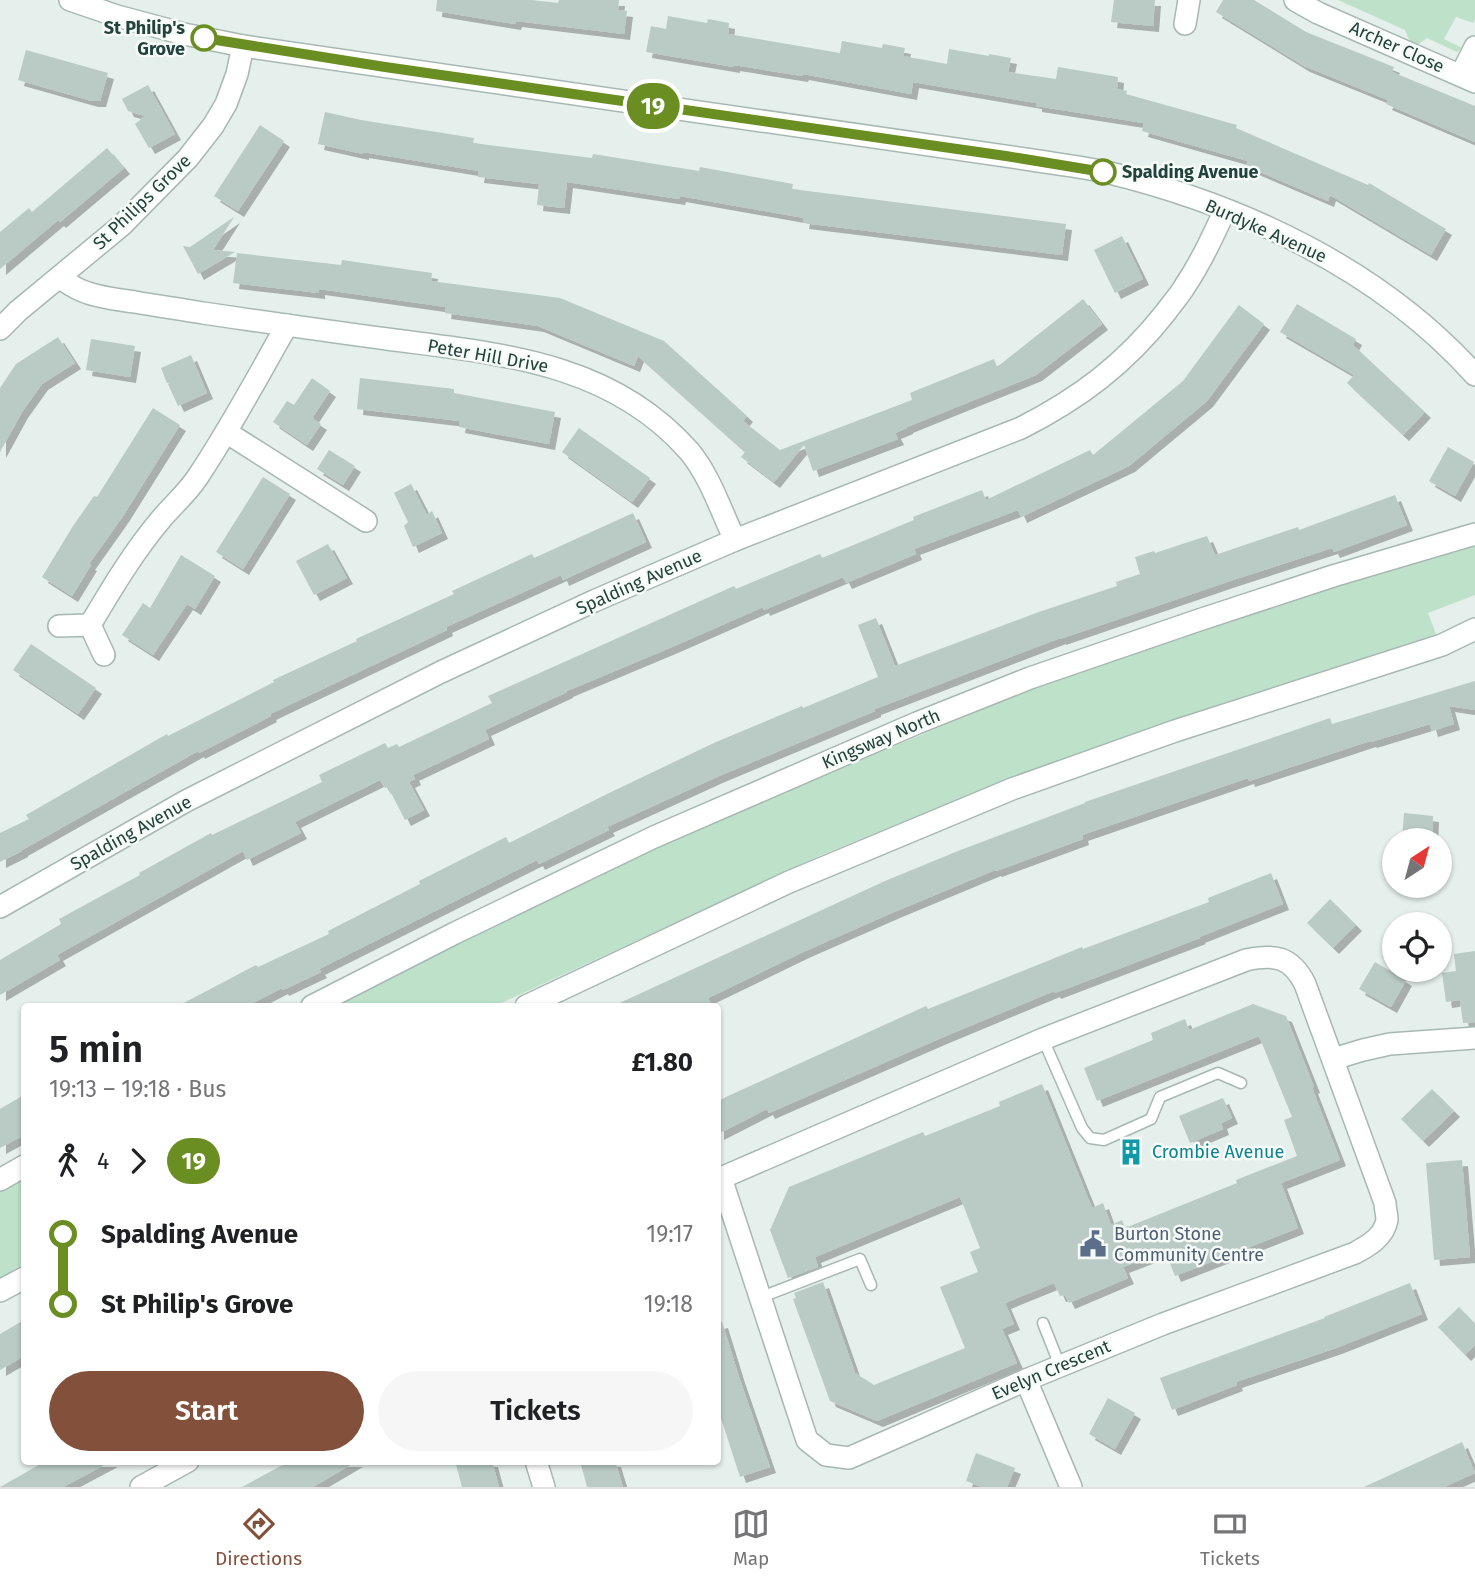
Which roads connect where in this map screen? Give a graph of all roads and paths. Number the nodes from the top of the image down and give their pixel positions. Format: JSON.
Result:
{"nodes":[{"id":1,"x":70,"y":0,"type":"edge"},
{"id":2,"x":1189,"y":0,"type":"edge"},
{"id":3,"x":1295,"y":0,"type":"edge"},
{"id":4,"x":1185,"y":24,"type":"dead end"},
{"id":5,"x":243,"y":46,"type":"junction"},
{"id":6,"x":1475,"y":47,"type":"edge"},
{"id":7,"x":1468,"y":79,"type":"edge"},
{"id":8,"x":1225,"y":210,"type":"junction"},
{"id":9,"x":60,"y":278,"type":"junction"},
{"id":10,"x":287,"y":325,"type":"junction"},
{"id":11,"x":0,"y":329,"type":"edge"},
{"id":12,"x":1475,"y":374,"type":"edge"},
{"id":13,"x":226,"y":432,"type":"junction"},
{"id":14,"x":366,"y":522,"type":"dead end"},
{"id":15,"x":1475,"y":534,"type":"edge"},
{"id":16,"x":735,"y":540,"type":"junction"},
{"id":17,"x":90,"y":625,"type":"junction"},
{"id":18,"x":59,"y":626,"type":"dead end"},
{"id":19,"x":1475,"y":629,"type":"edge"},
{"id":20,"x":104,"y":655,"type":"dead end"},
{"id":21,"x":0,"y":907,"type":"edge"},
{"id":22,"x":318,"y":1003,"type":"edge"},
{"id":23,"x":532,"y":1003,"type":"edge"},
{"id":24,"x":1475,"y":1038,"type":"edge"},
{"id":25,"x":1044,"y":1040,"type":"junction"},
{"id":26,"x":1333,"y":1059,"type":"junction"},
{"id":27,"x":1241,"y":1083,"type":"dead end"},
{"id":28,"x":21,"y":1168,"type":"edge"},
{"id":29,"x":721,"y":1178,"type":"edge"},
{"id":30,"x":0,"y":1180,"type":"edge"},
{"id":31,"x":721,"y":1185,"type":"edge"},
{"id":32,"x":21,"y":1280,"type":"edge"},
{"id":33,"x":871,"y":1285,"type":"dead end"},
{"id":34,"x":0,"y":1291,"type":"edge"},
{"id":35,"x":759,"y":1298,"type":"junction"},
{"id":36,"x":1043,"y":1323,"type":"dead end"},
{"id":37,"x":1060,"y":1366,"type":"junction"},
{"id":38,"x":1026,"y":1380,"type":"junction"},
{"id":39,"x":181,"y":1465,"type":"edge"},
{"id":40,"x":537,"y":1465,"type":"edge"},
{"id":41,"x":141,"y":1487,"type":"edge"},
{"id":42,"x":544,"y":1487,"type":"edge"},
{"id":43,"x":1071,"y":1487,"type":"edge"}],
"edges":[{"from":1,"to":5,"type":"street","name":"Burdyke Avenue"},
{"from":2,"to":4,"type":"street"},
{"from":3,"to":7,"type":"street","name":"Archer Close"},
{"from":5,"to":8,"type":"street","name":"Burdyke Avenue"},
{"from":5,"to":9,"type":"street","name":"St Philips Grove"},
{"from":6,"to":7,"type":"street","name":"Archer Close"},
{"from":8,"to":12,"type":"street","name":"Burdyke Avenue"},
{"from":8,"to":16,"type":"street","name":"Spalding Avenue"},
{"from":9,"to":10,"type":"street","name":"Peter Hill Drive"},
{"from":9,"to":11,"type":"street","name":"St Philips Grove"},
{"from":10,"to":13,"type":"street"},
{"from":10,"to":16,"type":"street","name":"Peter Hill Drive"},
{"from":13,"to":14,"type":"street"},
{"from":13,"to":17,"type":"street"},
{"from":15,"to":22,"type":"street","name":"Kingsway North"},
{"from":16,"to":21,"type":"street","name":"Spalding Avenue"},
{"from":17,"to":18,"type":"street"},
{"from":17,"to":20,"type":"street"},
{"from":19,"to":23,"type":"street"},
{"from":24,"to":26,"type":"street"},
{"from":25,"to":26,"type":"street"},
{"from":25,"to":27,"type":"lane"},
{"from":25,"to":29,"type":"street"},
{"from":26,"to":37,"type":"street","name":"Evelyn Crescent"},
{"from":28,"to":30,"type":"street"},
{"from":31,"to":35,"type":"street","name":"Evelyn Crescent"},
{"from":32,"to":34,"type":"street"},
{"from":33,"to":35,"type":"lane"},
{"from":35,"to":38,"type":"street","name":"Evelyn Crescent"},
{"from":36,"to":37,"type":"lane"},
{"from":37,"to":38,"type":"street","name":"Evelyn Crescent"},
{"from":38,"to":43,"type":"street"},
{"from":39,"to":41,"type":"street"},
{"from":40,"to":42,"type":"street"}]}
